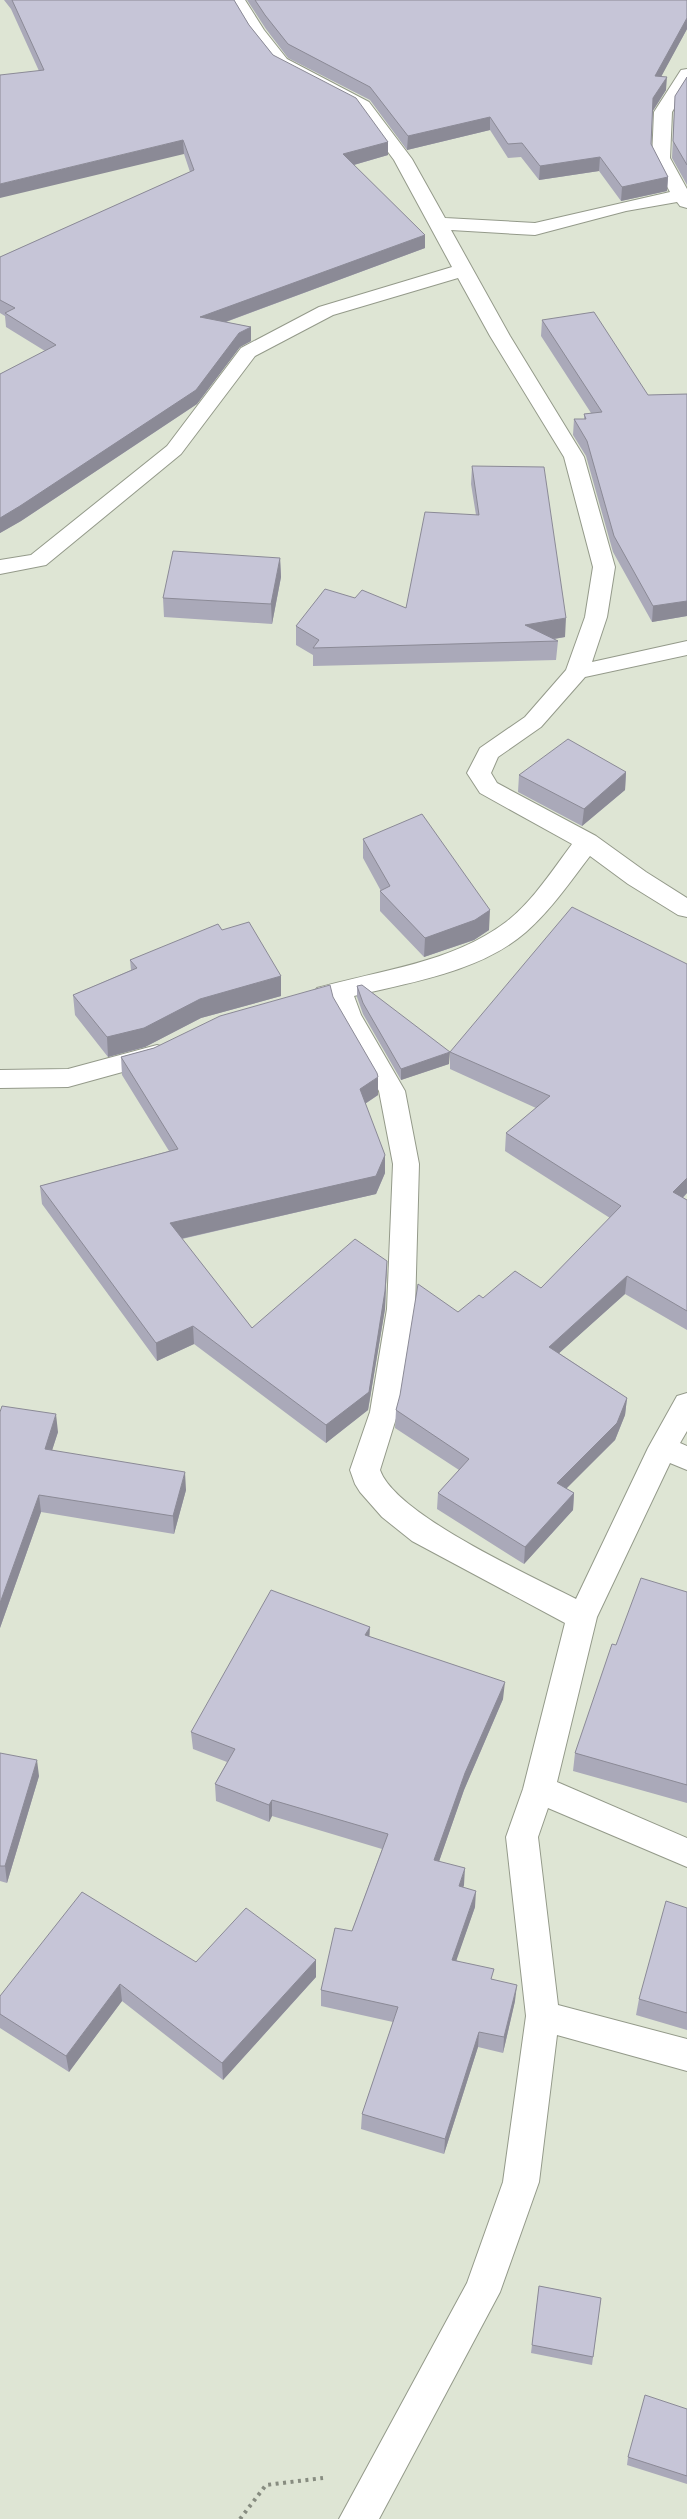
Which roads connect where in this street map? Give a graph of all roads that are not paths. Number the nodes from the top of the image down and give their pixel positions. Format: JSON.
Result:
{"nodes":[{"id":1,"x":236,"y":0,"type":"edge"},
{"id":2,"x":687,"y":74,"type":"edge"},
{"id":3,"x":684,"y":198,"type":"edge"},
{"id":4,"x":438,"y":223,"type":"junction"},
{"id":5,"x":463,"y":270,"type":"junction"},
{"id":6,"x":0,"y":567,"type":"edge"},
{"id":7,"x":687,"y":648,"type":"edge"},
{"id":8,"x":577,"y":672,"type":"junction"},
{"id":9,"x":587,"y":842,"type":"junction"},
{"id":10,"x":687,"y":910,"type":"edge"},
{"id":11,"x":340,"y":990,"type":"junction"},
{"id":12,"x":303,"y":1000,"type":"edge"},
{"id":13,"x":179,"y":1043,"type":"edge"},
{"id":14,"x":0,"y":1079,"type":"edge"},
{"id":15,"x":687,"y":1404,"type":"edge"},
{"id":16,"x":675,"y":1453,"type":"edge"},
{"id":17,"x":582,"y":1617,"type":"junction"},
{"id":18,"x":539,"y":1788,"type":"junction"},
{"id":19,"x":687,"y":1853,"type":"edge"},
{"id":20,"x":543,"y":2016,"type":"junction"},
{"id":21,"x":687,"y":2055,"type":"edge"},
{"id":22,"x":358,"y":2519,"type":"edge"}],
"edges":[{"from":1,"to":4,"type":"street"},
{"from":2,"to":3,"type":"street"},
{"from":3,"to":4,"type":"street"},
{"from":4,"to":5,"type":"street"},
{"from":5,"to":6,"type":"street"},
{"from":5,"to":8,"type":"street"},
{"from":7,"to":8,"type":"street"},
{"from":8,"to":9,"type":"street"},
{"from":9,"to":10,"type":"street"},
{"from":9,"to":11,"type":"street"},
{"from":11,"to":12,"type":"street"},
{"from":11,"to":17,"type":"street"},
{"from":13,"to":14,"type":"street"},
{"from":15,"to":16,"type":"street"},
{"from":16,"to":17,"type":"street"},
{"from":17,"to":18,"type":"street"},
{"from":18,"to":19,"type":"street"},
{"from":18,"to":20,"type":"street"},
{"from":20,"to":21,"type":"street"},
{"from":20,"to":22,"type":"street"}]}
